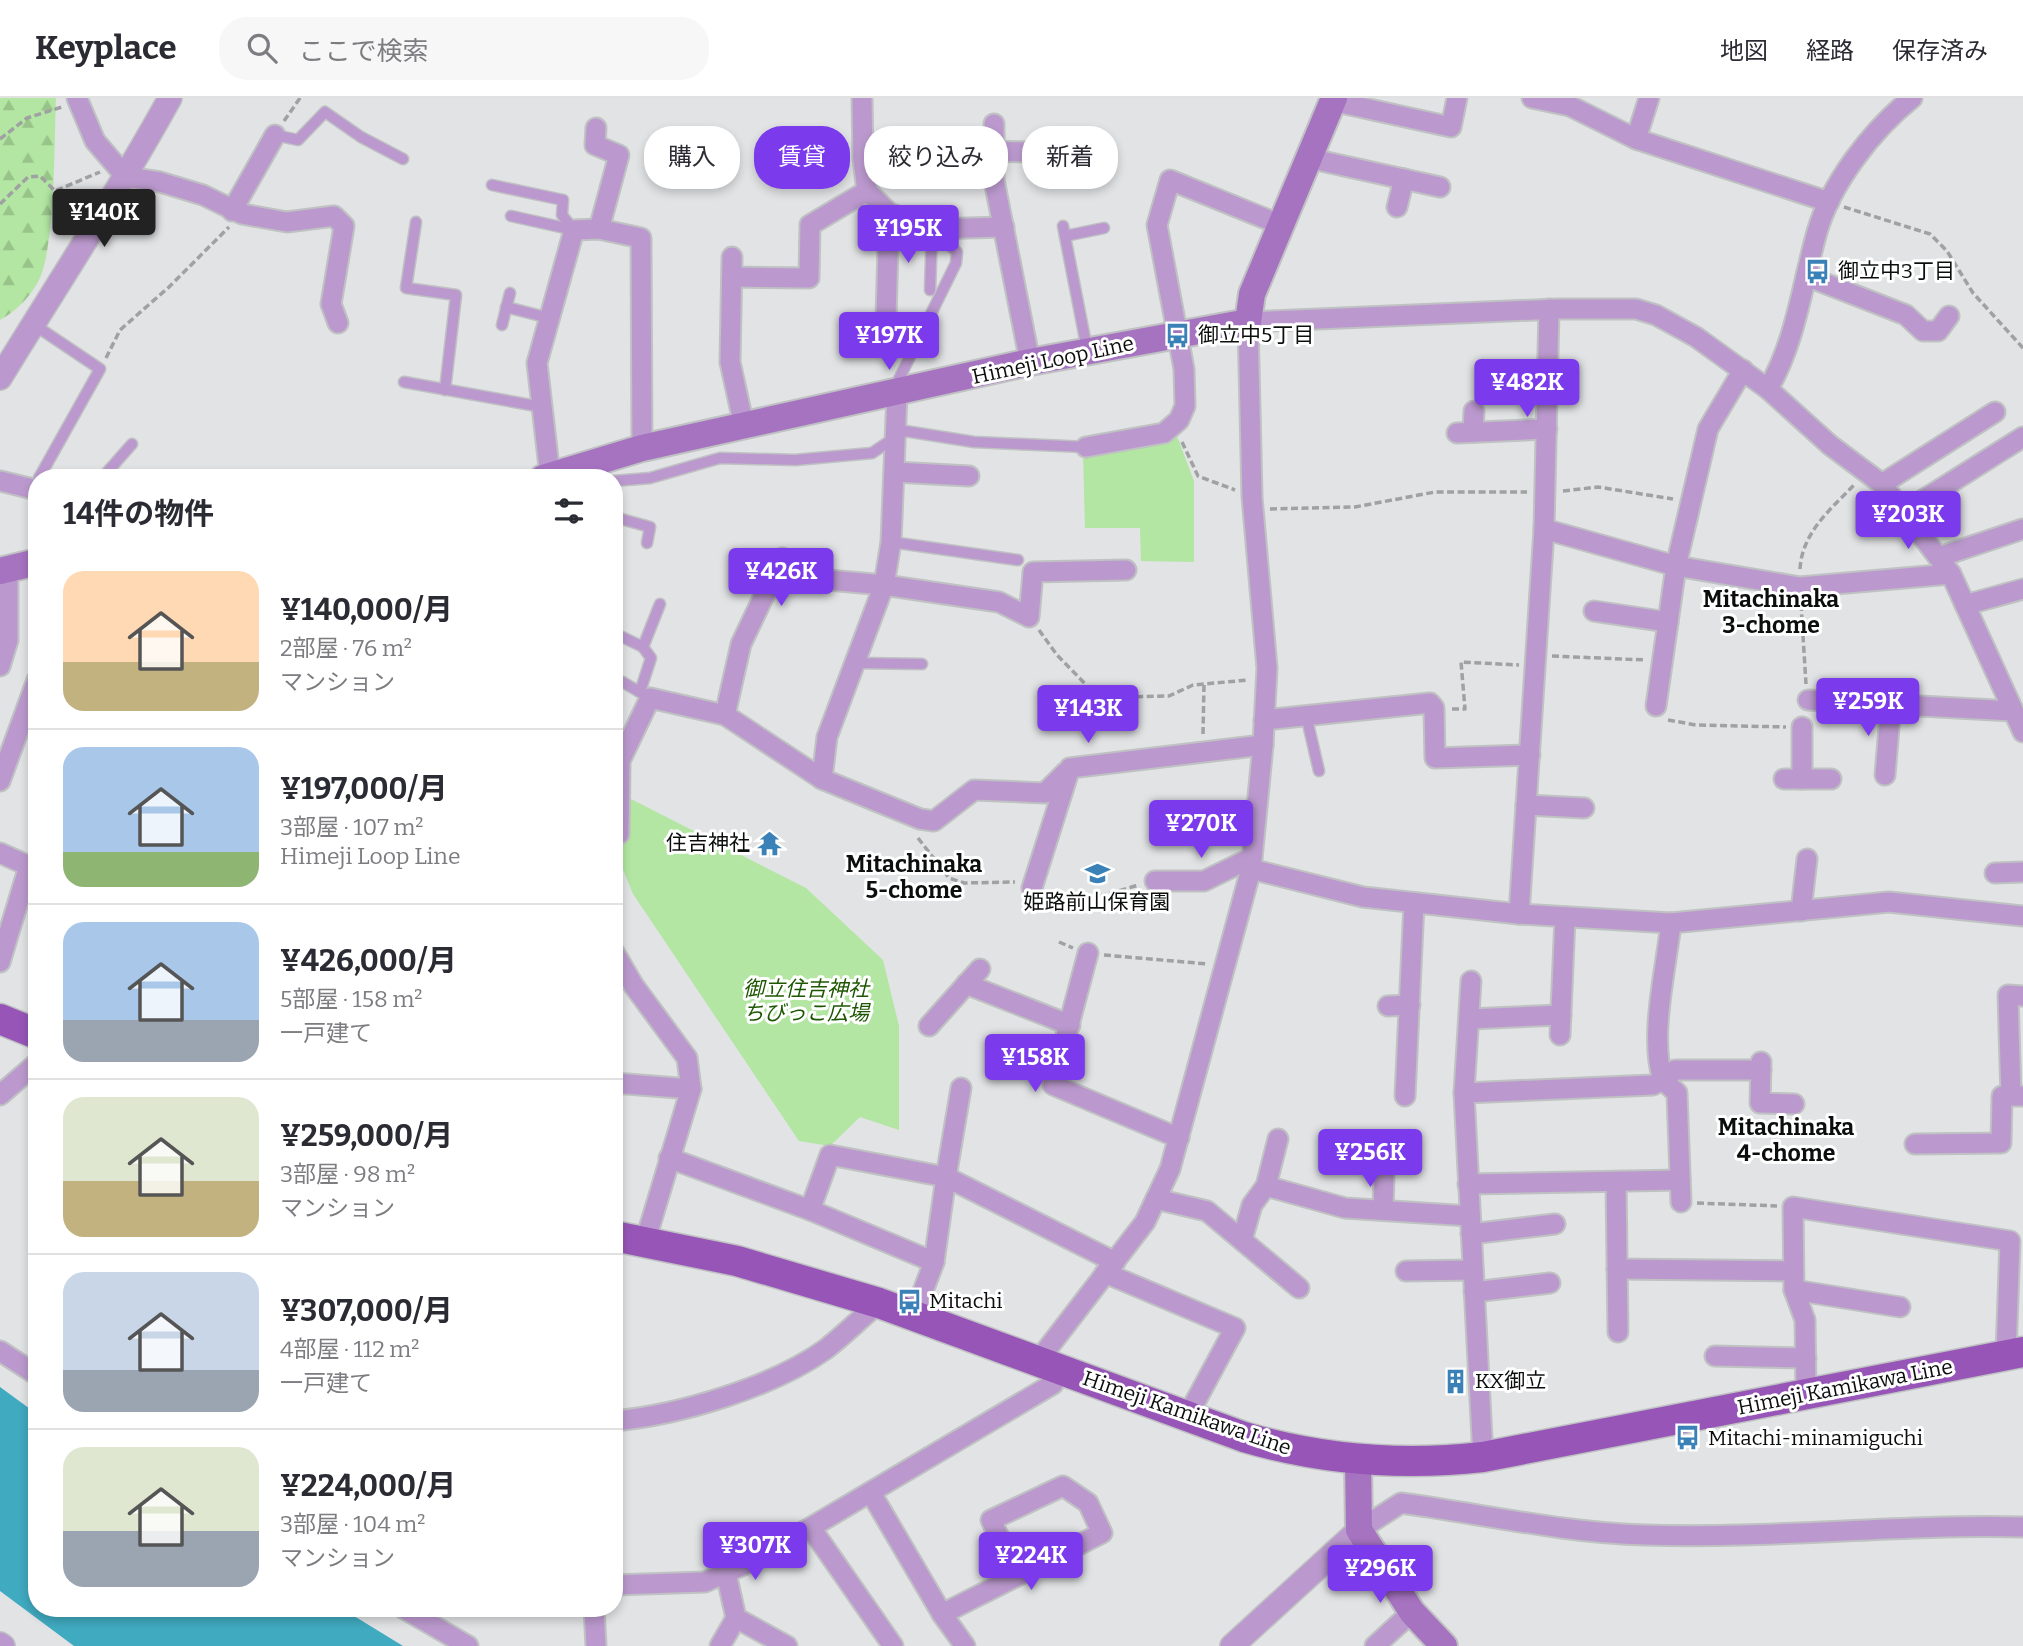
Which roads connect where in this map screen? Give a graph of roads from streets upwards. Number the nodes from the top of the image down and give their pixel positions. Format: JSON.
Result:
{"nodes":[{"id":1,"x":170,"y":98,"type":"edge"},
{"id":2,"x":862,"y":98,"type":"edge"},
{"id":3,"x":1457,"y":98,"type":"edge"},
{"id":4,"x":1532,"y":98,"type":"edge"},
{"id":5,"x":1649,"y":98,"type":"edge"},
{"id":6,"x":1912,"y":98,"type":"edge"},
{"id":7,"x":77,"y":100,"type":"edge"},
{"id":8,"x":1333,"y":100,"type":"edge"},
{"id":9,"x":1582,"y":104,"type":"edge"},
{"id":10,"x":596,"y":128,"type":"dead end"},
{"id":11,"x":275,"y":135,"type":"road end"},
{"id":12,"x":1636,"y":139,"type":"junction"},
{"id":13,"x":1308,"y":158,"type":"junction"},
{"id":14,"x":121,"y":171,"type":"junction"},
{"id":15,"x":1404,"y":179,"type":"junction"},
{"id":16,"x":1440,"y":187,"type":"dead end"},
{"id":17,"x":996,"y":189,"type":"edge"},
{"id":18,"x":867,"y":191,"type":"junction"},
{"id":19,"x":1829,"y":202,"type":"junction"},
{"id":20,"x":1397,"y":207,"type":"dead end"},
{"id":21,"x":237,"y":212,"type":"junction"},
{"id":22,"x":889,"y":213,"type":"junction"},
{"id":23,"x":1281,"y":225,"type":"junction"},
{"id":24,"x":1004,"y":227,"type":"junction"},
{"id":25,"x":599,"y":229,"type":"junction"},
{"id":26,"x":732,"y":257,"type":"dead end"},
{"id":27,"x":1806,"y":276,"type":"junction"},
{"id":28,"x":732,"y":277,"type":"junction"},
{"id":29,"x":1549,"y":309,"type":"junction"},
{"id":30,"x":1950,"y":316,"type":"dead end"},
{"id":31,"x":886,"y":317,"type":"dead end"},
{"id":32,"x":1248,"y":322,"type":"junction"},
{"id":33,"x":338,"y":323,"type":"dead end"},
{"id":34,"x":1178,"y":335,"type":"junction"},
{"id":35,"x":1030,"y":362,"type":"junction"},
{"id":36,"x":1743,"y":370,"type":"junction"},
{"id":37,"x":0,"y":378,"type":"edge"},
{"id":38,"x":1768,"y":389,"type":"junction"},
{"id":39,"x":897,"y":394,"type":"junction"},
{"id":40,"x":1474,"y":411,"type":"dead end"},
{"id":41,"x":1995,"y":412,"type":"dead end"},
{"id":42,"x":744,"y":426,"type":"junction"},
{"id":43,"x":1547,"y":429,"type":"junction"},
{"id":44,"x":2023,"y":438,"type":"edge"},
{"id":45,"x":1086,"y":447,"type":"road end"},
{"id":46,"x":642,"y":449,"type":"junction"},
{"id":47,"x":546,"y":469,"type":"edge"},
{"id":48,"x":592,"y":469,"type":"edge"},
{"id":49,"x":895,"y":472,"type":"junction"},
{"id":50,"x":969,"y":476,"type":"dead end"},
{"id":51,"x":1874,"y":478,"type":"junction"},
{"id":52,"x":0,"y":481,"type":"edge"},
{"id":53,"x":28,"y":484,"type":"edge"},
{"id":54,"x":1904,"y":512,"type":"junction"},
{"id":55,"x":1544,"y":529,"type":"junction"},
{"id":56,"x":2023,"y":529,"type":"edge"},
{"id":57,"x":1939,"y":558,"type":"junction"},
{"id":58,"x":28,"y":564,"type":"edge"},
{"id":59,"x":1676,"y":566,"type":"junction"},
{"id":60,"x":4,"y":570,"type":"edge"},
{"id":61,"x":1126,"y":570,"type":"dead end"},
{"id":62,"x":1951,"y":574,"type":"junction"},
{"id":63,"x":884,"y":585,"type":"junction"},
{"id":64,"x":2023,"y":589,"type":"edge"},
{"id":65,"x":1965,"y":605,"type":"junction"},
{"id":66,"x":1594,"y":611,"type":"dead end"},
{"id":67,"x":1668,"y":622,"type":"junction"},
{"id":68,"x":0,"y":666,"type":"edge"},
{"id":69,"x":28,"y":700,"type":"edge"},
{"id":70,"x":1808,"y":700,"type":"road end"},
{"id":71,"x":1891,"y":704,"type":"junction"},
{"id":72,"x":1656,"y":706,"type":"road end"},
{"id":73,"x":2013,"y":711,"type":"junction"},
{"id":74,"x":725,"y":715,"type":"junction"},
{"id":75,"x":1264,"y":720,"type":"junction"},
{"id":76,"x":1802,"y":727,"type":"road end"},
{"id":77,"x":2023,"y":732,"type":"edge"},
{"id":78,"x":1263,"y":745,"type":"junction"},
{"id":79,"x":623,"y":753,"type":"edge"},
{"id":80,"x":1530,"y":755,"type":"junction"},
{"id":81,"x":4,"y":759,"type":"edge"},
{"id":82,"x":1070,"y":768,"type":"junction"},
{"id":83,"x":1885,"y":775,"type":"dead end"},
{"id":84,"x":822,"y":779,"type":"junction"},
{"id":85,"x":1831,"y":779,"type":"dead end"},
{"id":86,"x":0,"y":780,"type":"edge"},
{"id":87,"x":1526,"y":804,"type":"junction"},
{"id":88,"x":1584,"y":808,"type":"dead end"},
{"id":89,"x":0,"y":853,"type":"edge"},
{"id":90,"x":1807,"y":859,"type":"dead end"},
{"id":91,"x":28,"y":864,"type":"edge"},
{"id":92,"x":1251,"y":864,"type":"junction"},
{"id":93,"x":2023,"y":872,"type":"edge"},
{"id":94,"x":1995,"y":873,"type":"dead end"},
{"id":95,"x":28,"y":881,"type":"edge"},
{"id":96,"x":1155,"y":881,"type":"dead end"},
{"id":97,"x":1032,"y":888,"type":"dead end"},
{"id":98,"x":1414,"y":903,"type":"junction"},
{"id":99,"x":1801,"y":911,"type":"junction"},
{"id":100,"x":1519,"y":914,"type":"junction"},
{"id":101,"x":2023,"y":916,"type":"edge"},
{"id":102,"x":1565,"y":917,"type":"junction"},
{"id":103,"x":1671,"y":923,"type":"junction"},
{"id":104,"x":1088,"y":954,"type":"road end"},
{"id":105,"x":0,"y":962,"type":"edge"},
{"id":106,"x":623,"y":967,"type":"edge"},
{"id":107,"x":980,"y":969,"type":"dead end"},
{"id":108,"x":1471,"y":981,"type":"dead end"},
{"id":109,"x":967,"y":984,"type":"junction"},
{"id":110,"x":634,"y":986,"type":"junction"},
{"id":111,"x":623,"y":989,"type":"edge"},
{"id":112,"x":2023,"y":996,"type":"edge"},
{"id":113,"x":1410,"y":1005,"type":"junction"},
{"id":114,"x":1388,"y":1006,"type":"dead end"},
{"id":115,"x":1560,"y":1015,"type":"junction"},
{"id":116,"x":1469,"y":1018,"type":"junction"},
{"id":117,"x":0,"y":1019,"type":"edge"},
{"id":118,"x":1070,"y":1025,"type":"junction"},
{"id":119,"x":929,"y":1026,"type":"dead end"},
{"id":120,"x":28,"y":1030,"type":"edge"},
{"id":121,"x":1560,"y":1035,"type":"dead end"},
{"id":122,"x":28,"y":1071,"type":"edge"},
{"id":123,"x":1663,"y":1080,"type":"junction"},
{"id":124,"x":623,"y":1084,"type":"edge"},
{"id":125,"x":961,"y":1088,"type":"dead end"},
{"id":126,"x":691,"y":1089,"type":"junction"},
{"id":127,"x":1464,"y":1093,"type":"junction"},
{"id":128,"x":0,"y":1095,"type":"edge"},
{"id":129,"x":1405,"y":1096,"type":"dead end"},
{"id":130,"x":2017,"y":1096,"type":"edge"},
{"id":131,"x":1794,"y":1104,"type":"dead end"},
{"id":132,"x":1179,"y":1138,"type":"junction"},
{"id":133,"x":1278,"y":1139,"type":"dead end"},
{"id":134,"x":1915,"y":1144,"type":"dead end"},
{"id":135,"x":669,"y":1158,"type":"junction"},
{"id":136,"x":946,"y":1177,"type":"junction"},
{"id":137,"x":1384,"y":1177,"type":"dead end"},
{"id":138,"x":1680,"y":1180,"type":"junction"},
{"id":139,"x":1616,"y":1182,"type":"junction"},
{"id":140,"x":1468,"y":1184,"type":"junction"},
{"id":141,"x":1266,"y":1186,"type":"junction"},
{"id":142,"x":1156,"y":1199,"type":"junction"},
{"id":143,"x":1681,"y":1202,"type":"road end"},
{"id":144,"x":810,"y":1210,"type":"junction"},
{"id":145,"x":1383,"y":1210,"type":"junction"},
{"id":146,"x":1555,"y":1224,"type":"dead end"},
{"id":147,"x":1470,"y":1225,"type":"junction"},
{"id":148,"x":623,"y":1238,"type":"edge"},
{"id":149,"x":1241,"y":1240,"type":"junction"},
{"id":150,"x":645,"y":1242,"type":"junction"},
{"id":151,"x":934,"y":1262,"type":"junction"},
{"id":152,"x":1110,"y":1268,"type":"junction"},
{"id":153,"x":1618,"y":1269,"type":"junction"},
{"id":154,"x":1473,"y":1270,"type":"junction"},
{"id":155,"x":1406,"y":1271,"type":"dead end"},
{"id":156,"x":1794,"y":1280,"type":"junction"},
{"id":157,"x":1550,"y":1283,"type":"dead end"},
{"id":158,"x":1299,"y":1288,"type":"dead end"},
{"id":159,"x":1474,"y":1292,"type":"junction"},
{"id":160,"x":878,"y":1303,"type":"junction"},
{"id":161,"x":1900,"y":1307,"type":"dead end"},
{"id":162,"x":914,"y":1315,"type":"junction"},
{"id":163,"x":1618,"y":1332,"type":"dead end"},
{"id":164,"x":0,"y":1351,"type":"edge"},
{"id":165,"x":2014,"y":1353,"type":"edge"},
{"id":166,"x":1715,"y":1356,"type":"dead end"},
{"id":167,"x":1806,"y":1358,"type":"junction"},
{"id":168,"x":1049,"y":1366,"type":"junction"},
{"id":169,"x":28,"y":1369,"type":"edge"},
{"id":170,"x":1806,"y":1394,"type":"junction"},
{"id":171,"x":1187,"y":1417,"type":"junction"},
{"id":172,"x":623,"y":1419,"type":"edge"},
{"id":173,"x":1483,"y":1457,"type":"junction"},
{"id":174,"x":1357,"y":1459,"type":"junction"},
{"id":175,"x":871,"y":1493,"type":"junction"},
{"id":176,"x":2023,"y":1527,"type":"edge"},
{"id":177,"x":811,"y":1528,"type":"junction"},
{"id":178,"x":1359,"y":1530,"type":"junction"},
{"id":179,"x":726,"y":1573,"type":"junction"},
{"id":180,"x":1017,"y":1576,"type":"junction"},
{"id":181,"x":623,"y":1585,"type":"edge"},
{"id":182,"x":1412,"y":1612,"type":"junction"},
{"id":183,"x":942,"y":1614,"type":"junction"},
{"id":184,"x":418,"y":1617,"type":"edge"},
{"id":185,"x":594,"y":1617,"type":"edge"},
{"id":186,"x":736,"y":1618,"type":"junction"},
{"id":187,"x":468,"y":1646,"type":"edge"},
{"id":188,"x":596,"y":1646,"type":"edge"},
{"id":189,"x":720,"y":1646,"type":"edge"},
{"id":190,"x":787,"y":1646,"type":"edge"},
{"id":191,"x":893,"y":1646,"type":"edge"},
{"id":192,"x":965,"y":1646,"type":"edge"},
{"id":193,"x":1232,"y":1646,"type":"edge"},
{"id":194,"x":1375,"y":1646,"type":"edge"},
{"id":195,"x":1444,"y":1646,"type":"edge"}],
"edges":[{"from":1,"to":14,"type":"street"},
{"from":2,"to":18,"type":"street"},
{"from":3,"to":8,"type":"street"},
{"from":4,"to":9,"type":"street"},
{"from":5,"to":12,"type":"street"},
{"from":6,"to":19,"type":"street"},
{"from":7,"to":14,"type":"street"},
{"from":8,"to":13,"type":"main road"},
{"from":9,"to":12,"type":"street"},
{"from":10,"to":25,"type":"street"},
{"from":11,"to":21,"type":"street"},
{"from":12,"to":19,"type":"street"},
{"from":13,"to":15,"type":"street"},
{"from":13,"to":23,"type":"main road"},
{"from":14,"to":21,"type":"street"},
{"from":14,"to":37,"type":"street"},
{"from":15,"to":16,"type":"street"},
{"from":15,"to":20,"type":"street"},
{"from":17,"to":24,"type":"street"},
{"from":18,"to":22,"type":"street"},
{"from":18,"to":28,"type":"street"},
{"from":19,"to":27,"type":"street"},
{"from":21,"to":33,"type":"street"},
{"from":22,"to":24,"type":"street"},
{"from":22,"to":31,"type":"street"},
{"from":23,"to":32,"type":"main road"},
{"from":23,"to":34,"type":"street"},
{"from":24,"to":35,"type":"street"},
{"from":25,"to":46,"type":"street"},
{"from":25,"to":47,"type":"street"},
{"from":26,"to":28,"type":"street"},
{"from":27,"to":30,"type":"street"},
{"from":27,"to":38,"type":"street"},
{"from":28,"to":42,"type":"street"},
{"from":29,"to":32,"type":"street"},
{"from":29,"to":36,"type":"street"},
{"from":29,"to":43,"type":"street"},
{"from":32,"to":34,"type":"main road","name":"Himeji Loop Line"},
{"from":32,"to":75,"type":"street"},
{"from":34,"to":35,"type":"main road","name":"Himeji Loop Line"},
{"from":34,"to":45,"type":"street"},
{"from":35,"to":39,"type":"main road","name":"Himeji Loop Line"},
{"from":36,"to":38,"type":"street"},
{"from":36,"to":59,"type":"street"},
{"from":38,"to":51,"type":"street"},
{"from":39,"to":42,"type":"main road","name":"Himeji Loop Line"},
{"from":39,"to":49,"type":"street"},
{"from":40,"to":43,"type":"street"},
{"from":41,"to":51,"type":"street"},
{"from":42,"to":46,"type":"main road","name":"Himeji Loop Line"},
{"from":43,"to":55,"type":"street"},
{"from":44,"to":54,"type":"street"},
{"from":46,"to":48,"type":"main road","name":"Himeji Loop Line"},
{"from":49,"to":50,"type":"street"},
{"from":49,"to":63,"type":"street"},
{"from":51,"to":54,"type":"street"},
{"from":52,"to":53,"type":"street"},
{"from":54,"to":57,"type":"street"},
{"from":55,"to":59,"type":"street"},
{"from":55,"to":80,"type":"street"},
{"from":56,"to":57,"type":"street"},
{"from":57,"to":62,"type":"street"},
{"from":58,"to":60,"type":"main road"},
{"from":59,"to":62,"type":"street"},
{"from":59,"to":67,"type":"street"},
{"from":60,"to":68,"type":"street"},
{"from":61,"to":63,"type":"street"},
{"from":62,"to":65,"type":"street"},
{"from":63,"to":74,"type":"street"},
{"from":63,"to":84,"type":"street"},
{"from":64,"to":65,"type":"street"},
{"from":65,"to":73,"type":"street"},
{"from":66,"to":67,"type":"street"},
{"from":67,"to":72,"type":"street"},
{"from":69,"to":81,"type":"street"},
{"from":70,"to":71,"type":"street"},
{"from":71,"to":73,"type":"street"},
{"from":71,"to":83,"type":"street"},
{"from":73,"to":77,"type":"street"},
{"from":74,"to":79,"type":"street"},
{"from":74,"to":84,"type":"street"},
{"from":75,"to":78,"type":"street"},
{"from":75,"to":80,"type":"street"},
{"from":76,"to":85,"type":"street"},
{"from":78,"to":82,"type":"street"},
{"from":78,"to":92,"type":"street"},
{"from":80,"to":87,"type":"street"},
{"from":81,"to":86,"type":"street"},
{"from":82,"to":84,"type":"street"},
{"from":82,"to":97,"type":"street"},
{"from":87,"to":88,"type":"street"},
{"from":87,"to":100,"type":"street"},
{"from":89,"to":91,"type":"street"},
{"from":90,"to":99,"type":"street"},
{"from":92,"to":96,"type":"street"},
{"from":92,"to":98,"type":"street"},
{"from":92,"to":132,"type":"street"},
{"from":93,"to":94,"type":"street"},
{"from":95,"to":105,"type":"street"},
{"from":98,"to":100,"type":"street"},
{"from":98,"to":113,"type":"street"},
{"from":99,"to":101,"type":"street"},
{"from":99,"to":103,"type":"street"},
{"from":100,"to":102,"type":"street"},
{"from":102,"to":103,"type":"street"},
{"from":102,"to":115,"type":"street"},
{"from":103,"to":123,"type":"street"},
{"from":104,"to":118,"type":"street"},
{"from":106,"to":110,"type":"street"},
{"from":107,"to":109,"type":"street"},
{"from":108,"to":116,"type":"street"},
{"from":109,"to":118,"type":"street"},
{"from":109,"to":119,"type":"street"},
{"from":110,"to":111,"type":"street"},
{"from":110,"to":126,"type":"street"},
{"from":112,"to":130,"type":"street"},
{"from":113,"to":114,"type":"street"},
{"from":113,"to":129,"type":"street"},
{"from":115,"to":116,"type":"street"},
{"from":115,"to":121,"type":"street"},
{"from":116,"to":127,"type":"street"},
{"from":117,"to":120,"type":"main road"},
{"from":118,"to":132,"type":"street"},
{"from":122,"to":128,"type":"street"},
{"from":123,"to":127,"type":"street"},
{"from":123,"to":131,"type":"street"},
{"from":123,"to":138,"type":"street"},
{"from":124,"to":126,"type":"street"},
{"from":125,"to":136,"type":"street"},
{"from":126,"to":135,"type":"street"},
{"from":127,"to":140,"type":"street"},
{"from":130,"to":134,"type":"street"},
{"from":132,"to":142,"type":"street"},
{"from":133,"to":141,"type":"street"},
{"from":135,"to":144,"type":"street"},
{"from":135,"to":150,"type":"street"},
{"from":136,"to":144,"type":"street"},
{"from":136,"to":151,"type":"street"},
{"from":136,"to":152,"type":"street"},
{"from":137,"to":145,"type":"street"},
{"from":138,"to":139,"type":"street"},
{"from":138,"to":143,"type":"street"},
{"from":139,"to":140,"type":"street"},
{"from":139,"to":153,"type":"street"},
{"from":140,"to":147,"type":"street"},
{"from":141,"to":145,"type":"street"},
{"from":141,"to":149,"type":"street"},
{"from":142,"to":149,"type":"street"},
{"from":142,"to":152,"type":"street"},
{"from":144,"to":151,"type":"street"},
{"from":145,"to":147,"type":"street"},
{"from":146,"to":147,"type":"street"},
{"from":147,"to":154,"type":"street"},
{"from":148,"to":150,"type":"main road","name":"Himeji Kamikawa Line"},
{"from":149,"to":158,"type":"street"},
{"from":150,"to":160,"type":"main road","name":"Himeji Kamikawa Line"},
{"from":151,"to":162,"type":"street"},
{"from":152,"to":168,"type":"street"},
{"from":152,"to":171,"type":"street"},
{"from":153,"to":156,"type":"street"},
{"from":153,"to":163,"type":"street"},
{"from":154,"to":155,"type":"street"},
{"from":154,"to":159,"type":"street"},
{"from":156,"to":161,"type":"street"},
{"from":156,"to":165,"type":"street"},
{"from":156,"to":167,"type":"street"},
{"from":157,"to":159,"type":"street"},
{"from":159,"to":173,"type":"street"},
{"from":160,"to":162,"type":"main road","name":"Himeji Kamikawa Line"},
{"from":160,"to":172,"type":"street"},
{"from":162,"to":168,"type":"main road","name":"Himeji Kamikawa Line"},
{"from":164,"to":169,"type":"street"},
{"from":165,"to":170,"type":"main road","name":"Himeji Kamikawa Line"},
{"from":166,"to":167,"type":"street"},
{"from":167,"to":170,"type":"street"},
{"from":168,"to":171,"type":"main road","name":"Himeji Kamikawa Line"},
{"from":168,"to":175,"type":"street"},
{"from":170,"to":173,"type":"main road","name":"Himeji Kamikawa Line"},
{"from":171,"to":174,"type":"main road","name":"Himeji Kamikawa Line"},
{"from":173,"to":174,"type":"main road","name":"Himeji Kamikawa Line"},
{"from":174,"to":178,"type":"main road"},
{"from":175,"to":177,"type":"street"},
{"from":175,"to":183,"type":"street"},
{"from":176,"to":178,"type":"street"},
{"from":177,"to":179,"type":"street"},
{"from":177,"to":191,"type":"street"},
{"from":178,"to":182,"type":"main road"},
{"from":178,"to":193,"type":"street"},
{"from":179,"to":181,"type":"street"},
{"from":179,"to":186,"type":"street"},
{"from":180,"to":180,"type":"street"},
{"from":180,"to":183,"type":"street"},
{"from":182,"to":194,"type":"street"},
{"from":182,"to":195,"type":"main road"},
{"from":183,"to":192,"type":"street"},
{"from":184,"to":187,"type":"street"},
{"from":185,"to":188,"type":"street"},
{"from":186,"to":189,"type":"street"},
{"from":186,"to":190,"type":"street"}]}
